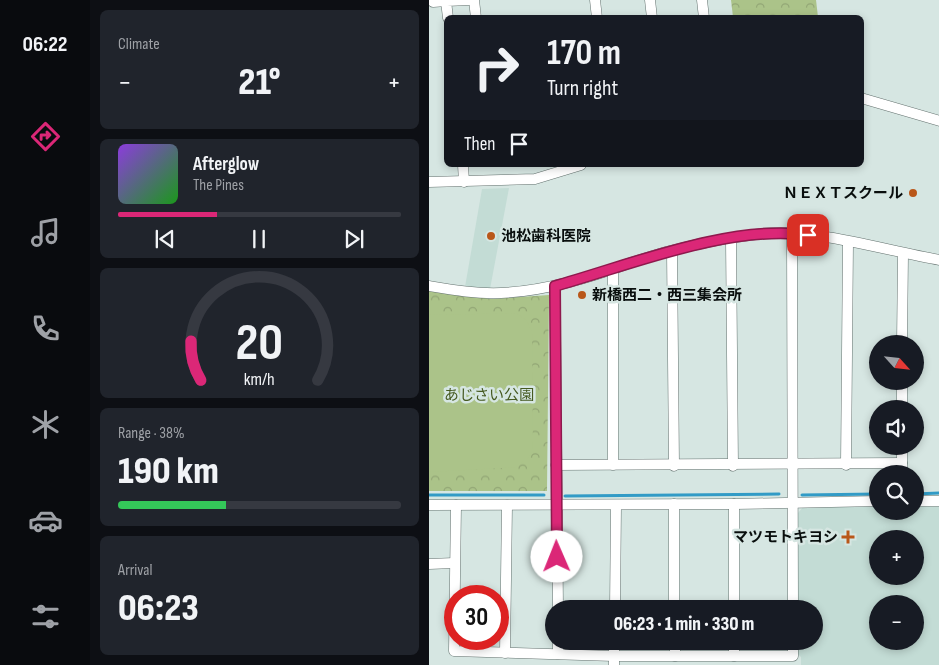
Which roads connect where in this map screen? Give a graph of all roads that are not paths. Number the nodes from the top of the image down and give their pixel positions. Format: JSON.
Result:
{"nodes":[{"id":1,"x":433,"y":0,"type":"edge"},
{"id":2,"x":469,"y":0,"type":"edge"},
{"id":3,"x":474,"y":0,"type":"edge"},
{"id":4,"x":595,"y":0,"type":"edge"},
{"id":5,"x":651,"y":0,"type":"edge"},
{"id":6,"x":702,"y":0,"type":"edge"},
{"id":7,"x":446,"y":1,"type":"edge"},
{"id":8,"x":448,"y":15,"type":"edge"},
{"id":9,"x":476,"y":15,"type":"edge"},
{"id":10,"x":597,"y":15,"type":"edge"},
{"id":11,"x":652,"y":15,"type":"edge"},
{"id":12,"x":704,"y":15,"type":"edge"},
{"id":13,"x":864,"y":99,"type":"edge"},
{"id":14,"x":939,"y":122,"type":"edge"},
{"id":15,"x":463,"y":167,"type":"edge"},
{"id":16,"x":572,"y":167,"type":"edge"},
{"id":17,"x":429,"y":182,"type":"edge"},
{"id":18,"x":464,"y":182,"type":"junction"},
{"id":19,"x":792,"y":233,"type":"junction"},
{"id":20,"x":731,"y":239,"type":"junction"},
{"id":21,"x":847,"y":243,"type":"junction"},
{"id":22,"x":672,"y":251,"type":"junction"},
{"id":23,"x":903,"y":254,"type":"junction"},
{"id":24,"x":939,"y":260,"type":"edge"},
{"id":25,"x":613,"y":270,"type":"junction"},
{"id":26,"x":429,"y":286,"type":"edge"},
{"id":27,"x":555,"y":286,"type":"junction"},
{"id":28,"x":902,"y":335,"type":"edge"},
{"id":29,"x":792,"y":464,"type":"junction"},
{"id":30,"x":556,"y":465,"type":"junction"},
{"id":31,"x":613,"y":465,"type":"junction"},
{"id":32,"x":846,"y":465,"type":"junction"},
{"id":33,"x":674,"y":466,"type":"junction"},
{"id":34,"x":733,"y":466,"type":"junction"},
{"id":35,"x":869,"y":466,"type":"edge"},
{"id":36,"x":924,"y":500,"type":"edge"},
{"id":37,"x":793,"y":501,"type":"junction"},
{"id":38,"x":869,"y":501,"type":"edge"},
{"id":39,"x":939,"y":501,"type":"edge"},
{"id":40,"x":507,"y":504,"type":"junction"},
{"id":41,"x":556,"y":504,"type":"junction"},
{"id":42,"x":616,"y":504,"type":"junction"},
{"id":43,"x":674,"y":504,"type":"junction"},
{"id":44,"x":734,"y":504,"type":"junction"},
{"id":45,"x":429,"y":505,"type":"edge"},
{"id":46,"x":456,"y":505,"type":"junction"},
{"id":47,"x":454,"y":563,"type":"junction"},
{"id":48,"x":429,"y":564,"type":"edge"},
{"id":49,"x":557,"y":600,"type":"edge"},
{"id":50,"x":615,"y":600,"type":"edge"},
{"id":51,"x":674,"y":600,"type":"edge"},
{"id":52,"x":734,"y":600,"type":"edge"},
{"id":53,"x":793,"y":600,"type":"edge"},
{"id":54,"x":558,"y":650,"type":"edge"},
{"id":55,"x":675,"y":650,"type":"edge"},
{"id":56,"x":734,"y":650,"type":"edge"},
{"id":57,"x":793,"y":650,"type":"edge"},
{"id":58,"x":505,"y":653,"type":"junction"},
{"id":59,"x":558,"y":654,"type":"junction"},
{"id":60,"x":675,"y":656,"type":"junction"},
{"id":61,"x":734,"y":656,"type":"junction"},
{"id":62,"x":614,"y":660,"type":"edge"}],
"edges":[{"from":1,"to":7,"type":"street"},
{"from":2,"to":7,"type":"street"},
{"from":3,"to":9,"type":"street"},
{"from":4,"to":10,"type":"street"},
{"from":5,"to":11,"type":"street"},
{"from":6,"to":12,"type":"street"},
{"from":7,"to":8,"type":"street"},
{"from":13,"to":14,"type":"street"},
{"from":15,"to":18,"type":"street"},
{"from":16,"to":18,"type":"street"},
{"from":17,"to":18,"type":"street"},
{"from":19,"to":20,"type":"street"},
{"from":19,"to":21,"type":"street"},
{"from":19,"to":29,"type":"street"},
{"from":20,"to":22,"type":"street"},
{"from":20,"to":34,"type":"street"},
{"from":21,"to":23,"type":"street"},
{"from":21,"to":32,"type":"street"},
{"from":22,"to":25,"type":"street"},
{"from":22,"to":33,"type":"street"},
{"from":23,"to":24,"type":"street"},
{"from":23,"to":28,"type":"street"},
{"from":25,"to":27,"type":"street"},
{"from":25,"to":31,"type":"street"},
{"from":26,"to":27,"type":"street"},
{"from":27,"to":30,"type":"street"},
{"from":29,"to":32,"type":"street"},
{"from":29,"to":34,"type":"street"},
{"from":29,"to":37,"type":"street"},
{"from":30,"to":31,"type":"street"},
{"from":30,"to":41,"type":"street"},
{"from":31,"to":33,"type":"street"},
{"from":32,"to":35,"type":"street"},
{"from":33,"to":34,"type":"street"},
{"from":36,"to":39,"type":"street"},
{"from":37,"to":38,"type":"street"},
{"from":37,"to":44,"type":"street"},
{"from":37,"to":53,"type":"street"},
{"from":40,"to":41,"type":"street"},
{"from":40,"to":46,"type":"street"},
{"from":40,"to":58,"type":"street"},
{"from":41,"to":42,"type":"street"},
{"from":41,"to":49,"type":"street"},
{"from":42,"to":43,"type":"street"},
{"from":42,"to":50,"type":"street"},
{"from":43,"to":44,"type":"street"},
{"from":43,"to":51,"type":"street"},
{"from":44,"to":52,"type":"street"},
{"from":45,"to":46,"type":"street"},
{"from":46,"to":47,"type":"street"},
{"from":47,"to":48,"type":"street"},
{"from":47,"to":58,"type":"street"},
{"from":54,"to":59,"type":"street"},
{"from":55,"to":60,"type":"street"},
{"from":56,"to":61,"type":"street"},
{"from":57,"to":61,"type":"street"},
{"from":58,"to":59,"type":"street"},
{"from":59,"to":62,"type":"street"},
{"from":60,"to":61,"type":"street"},
{"from":60,"to":62,"type":"street"}]}
